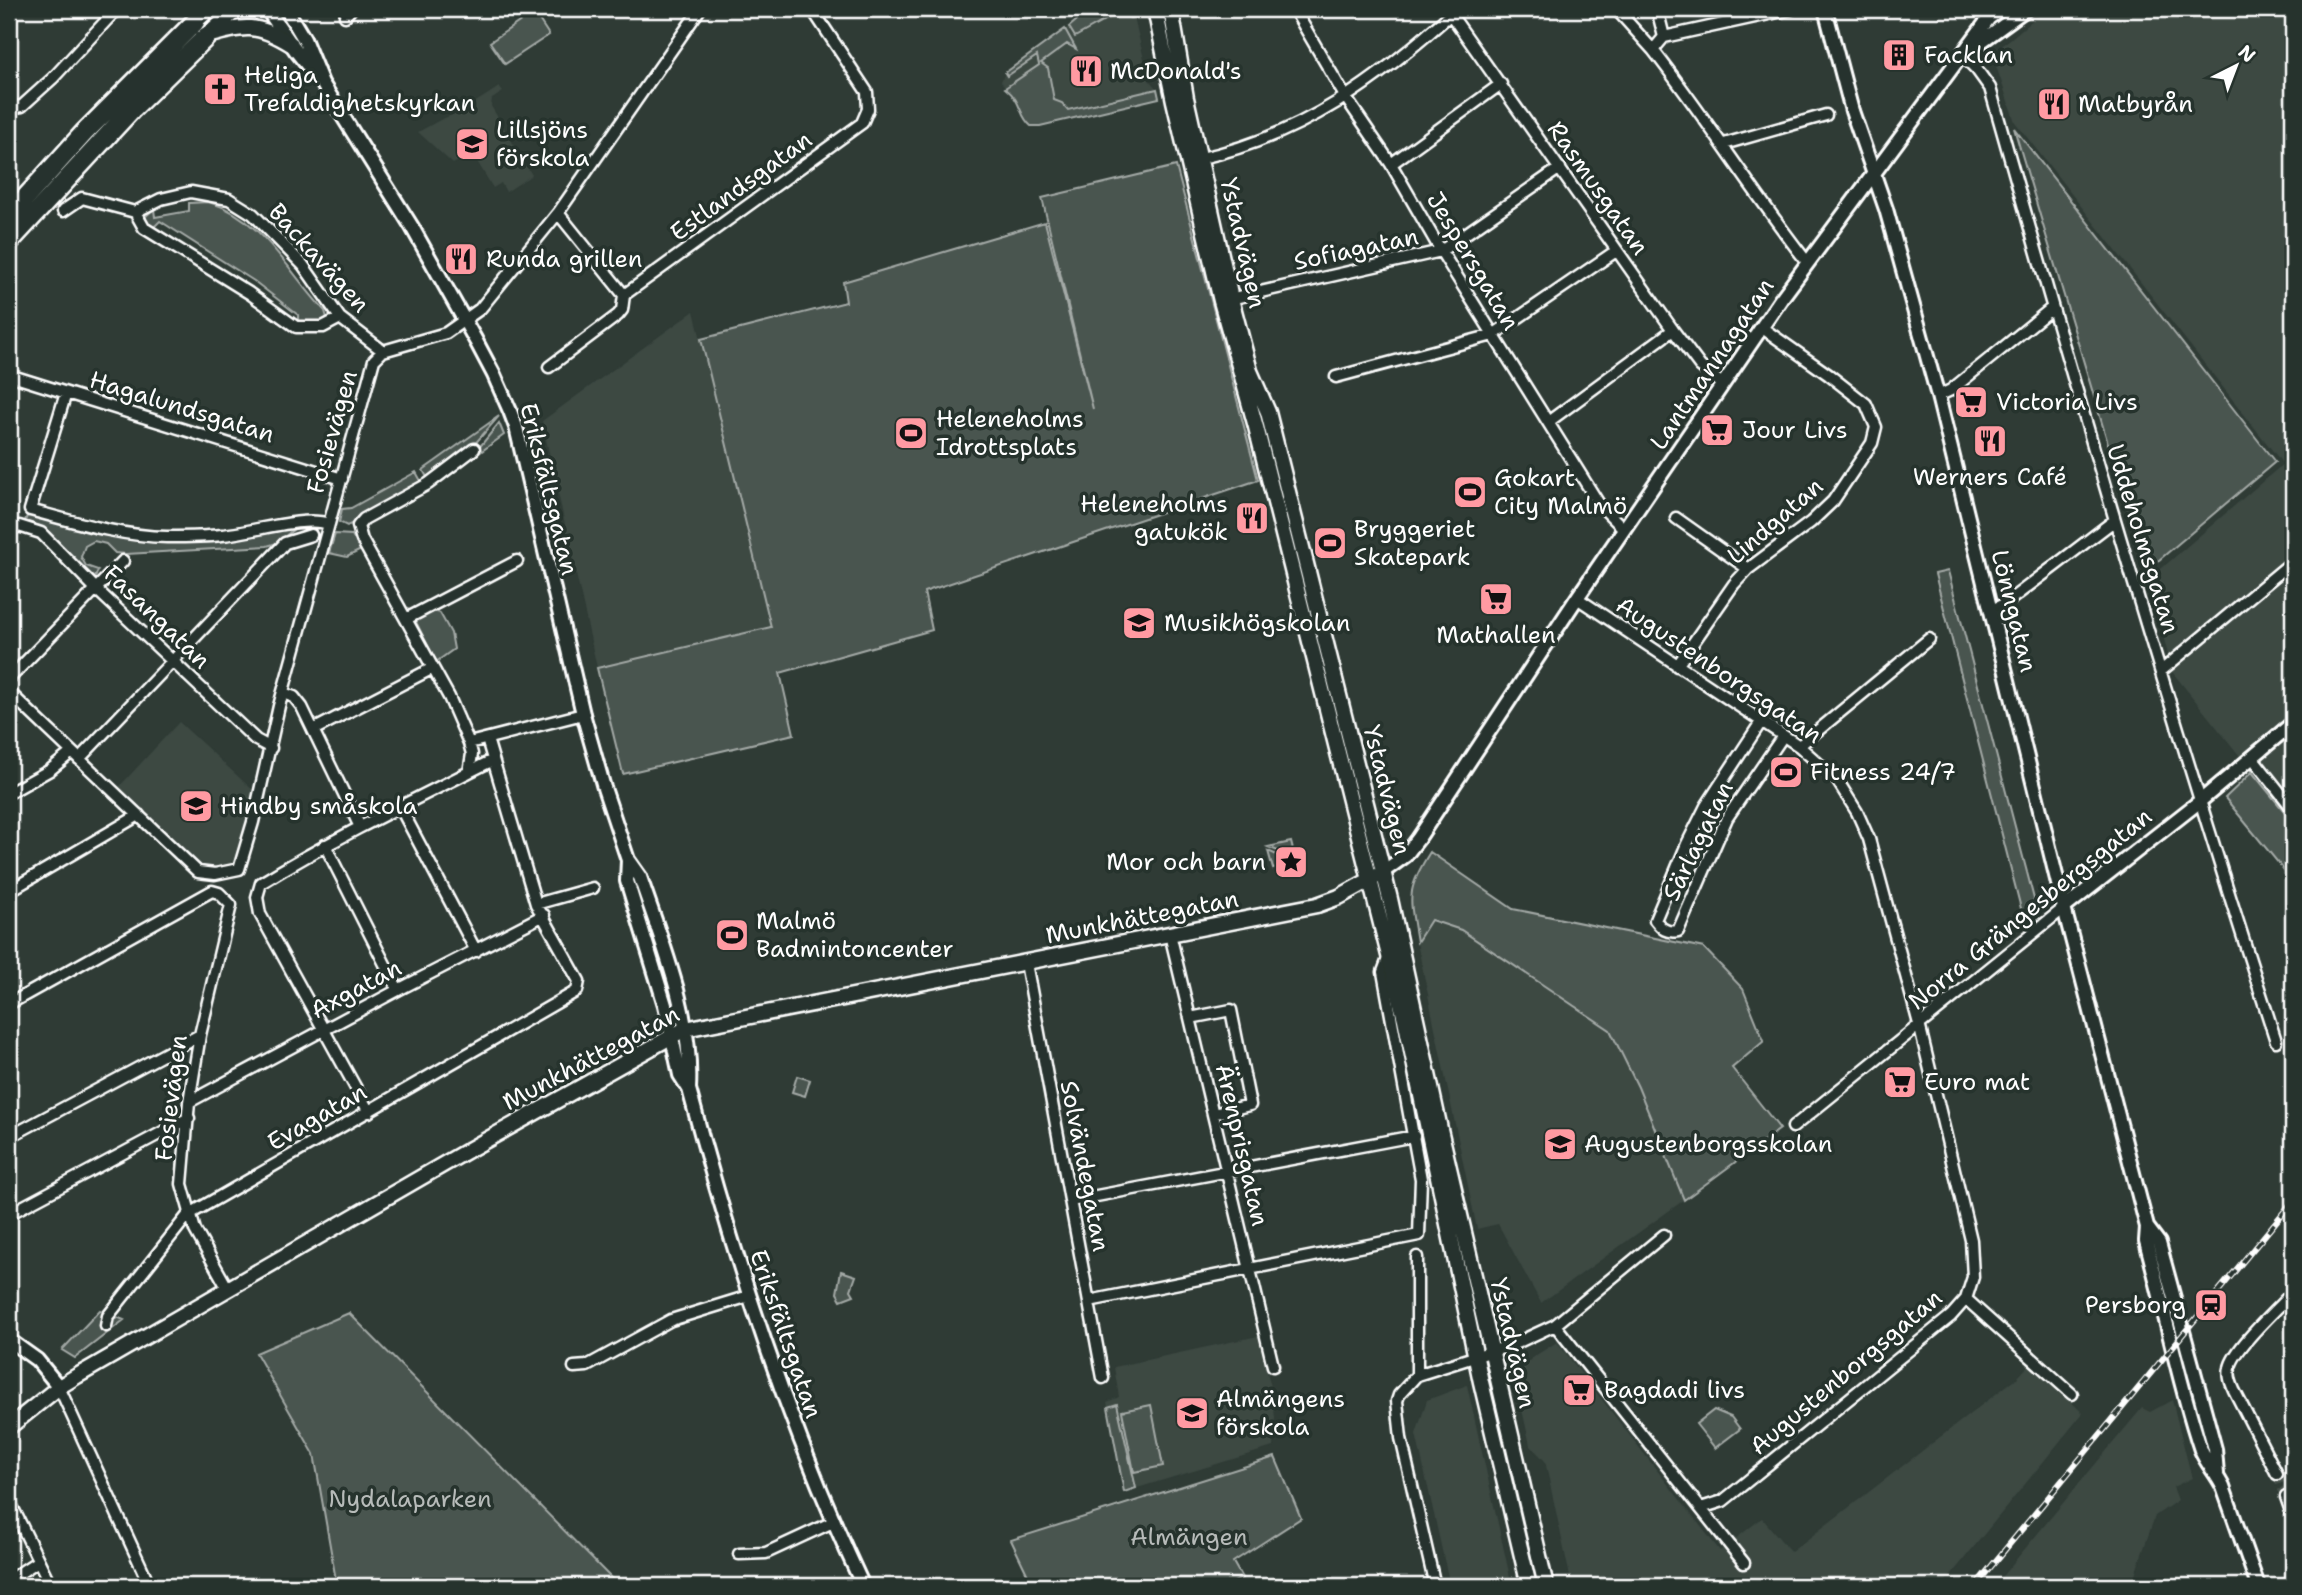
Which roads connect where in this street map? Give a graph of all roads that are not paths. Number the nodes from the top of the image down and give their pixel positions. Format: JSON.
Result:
{"nodes":[{"id":1,"x":117,"y":9,"type":"edge"},
{"id":2,"x":237,"y":9,"type":"edge"},
{"id":3,"x":267,"y":9,"type":"edge"},
{"id":4,"x":286,"y":9,"type":"edge"},
{"id":5,"x":700,"y":9,"type":"edge"},
{"id":6,"x":812,"y":9,"type":"edge"},
{"id":7,"x":1155,"y":9,"type":"edge"},
{"id":8,"x":1171,"y":9,"type":"edge"},
{"id":9,"x":1294,"y":9,"type":"edge"},
{"id":10,"x":1616,"y":9,"type":"edge"},
{"id":11,"x":1657,"y":9,"type":"edge"},
{"id":12,"x":1792,"y":9,"type":"edge"},
{"id":13,"x":1825,"y":9,"type":"edge"},
{"id":14,"x":2001,"y":9,"type":"edge"},
{"id":15,"x":2026,"y":9,"type":"edge"},
{"id":16,"x":1451,"y":10,"type":"edge"},
{"id":17,"x":204,"y":18,"type":"edge"},
{"id":18,"x":1664,"y":37,"type":"junction"},
{"id":19,"x":291,"y":44,"type":"junction"},
{"id":20,"x":1653,"y":50,"type":"junction"},
{"id":21,"x":1962,"y":55,"type":"junction"},
{"id":22,"x":322,"y":83,"type":"junction"},
{"id":23,"x":1501,"y":85,"type":"junction"},
{"id":24,"x":1346,"y":98,"type":"junction"},
{"id":25,"x":9,"y":108,"type":"edge"},
{"id":26,"x":1826,"y":115,"type":"dead end"},
{"id":27,"x":1724,"y":144,"type":"junction"},
{"id":28,"x":1194,"y":160,"type":"junction"},
{"id":29,"x":1391,"y":164,"type":"junction"},
{"id":30,"x":1560,"y":168,"type":"junction"},
{"id":31,"x":1875,"y":172,"type":"junction"},
{"id":32,"x":63,"y":211,"type":"dead end"},
{"id":33,"x":135,"y":212,"type":"junction"},
{"id":34,"x":558,"y":213,"type":"junction"},
{"id":35,"x":9,"y":216,"type":"edge"},
{"id":36,"x":9,"y":242,"type":"edge"},
{"id":37,"x":1441,"y":251,"type":"junction"},
{"id":38,"x":1616,"y":251,"type":"junction"},
{"id":39,"x":1807,"y":262,"type":"junction"},
{"id":40,"x":624,"y":295,"type":"junction"},
{"id":41,"x":1226,"y":300,"type":"junction"},
{"id":42,"x":2052,"y":308,"type":"junction"},
{"id":43,"x":340,"y":318,"type":"junction"},
{"id":44,"x":464,"y":322,"type":"junction"},
{"id":45,"x":1761,"y":327,"type":"junction"},
{"id":46,"x":1673,"y":330,"type":"junction"},
{"id":47,"x":1493,"y":335,"type":"junction"},
{"id":48,"x":383,"y":351,"type":"junction"},
{"id":49,"x":549,"y":367,"type":"dead end"},
{"id":50,"x":9,"y":375,"type":"edge"},
{"id":51,"x":1336,"y":377,"type":"dead end"},
{"id":52,"x":1722,"y":384,"type":"junction"},
{"id":53,"x":66,"y":393,"type":"junction"},
{"id":54,"x":1938,"y":396,"type":"junction"},
{"id":55,"x":1548,"y":422,"type":"junction"},
{"id":56,"x":474,"y":449,"type":"dead end"},
{"id":57,"x":342,"y":479,"type":"junction"},
{"id":58,"x":1676,"y":518,"type":"dead end"},
{"id":59,"x":2115,"y":520,"type":"junction"},
{"id":60,"x":328,"y":524,"type":"junction"},
{"id":61,"x":10,"y":529,"type":"edge"},
{"id":62,"x":1624,"y":529,"type":"junction"},
{"id":63,"x":311,"y":535,"type":"dead end"},
{"id":64,"x":123,"y":561,"type":"dead end"},
{"id":65,"x":517,"y":561,"type":"dead end"},
{"id":66,"x":2293,"y":561,"type":"edge"},
{"id":67,"x":1748,"y":569,"type":"junction"},
{"id":68,"x":96,"y":589,"type":"junction"},
{"id":69,"x":1577,"y":598,"type":"junction"},
{"id":70,"x":1992,"y":610,"type":"junction"},
{"id":71,"x":406,"y":619,"type":"junction"},
{"id":72,"x":1929,"y":639,"type":"dead end"},
{"id":73,"x":172,"y":661,"type":"junction"},
{"id":74,"x":1677,"y":666,"type":"junction"},
{"id":75,"x":433,"y":668,"type":"junction"},
{"id":76,"x":2161,"y":671,"type":"junction"},
{"id":77,"x":9,"y":679,"type":"edge"},
{"id":78,"x":9,"y":692,"type":"edge"},
{"id":79,"x":283,"y":693,"type":"junction"},
{"id":80,"x":583,"y":714,"type":"junction"},
{"id":81,"x":1761,"y":722,"type":"junction"},
{"id":82,"x":2293,"y":723,"type":"edge"},
{"id":83,"x":313,"y":730,"type":"junction"},
{"id":84,"x":1783,"y":736,"type":"junction"},
{"id":85,"x":486,"y":739,"type":"junction"},
{"id":86,"x":469,"y":743,"type":"junction"},
{"id":87,"x":1799,"y":746,"type":"junction"},
{"id":88,"x":271,"y":748,"type":"junction"},
{"id":89,"x":76,"y":755,"type":"junction"},
{"id":90,"x":2252,"y":757,"type":"junction"},
{"id":91,"x":492,"y":760,"type":"junction"},
{"id":92,"x":469,"y":772,"type":"junction"},
{"id":93,"x":9,"y":793,"type":"edge"},
{"id":94,"x":2199,"y":802,"type":"junction"},
{"id":95,"x":400,"y":807,"type":"junction"},
{"id":96,"x":2293,"y":809,"type":"edge"},
{"id":97,"x":139,"y":815,"type":"junction"},
{"id":98,"x":360,"y":827,"type":"junction"},
{"id":99,"x":325,"y":845,"type":"junction"},
{"id":100,"x":628,"y":860,"type":"junction"},
{"id":101,"x":1377,"y":876,"type":"junction"},
{"id":102,"x":593,"y":888,"type":"dead end"},
{"id":103,"x":9,"y":891,"type":"edge"},
{"id":104,"x":536,"y":904,"type":"junction"},
{"id":105,"x":2064,"y":908,"type":"junction"},
{"id":106,"x":544,"y":915,"type":"junction"},
{"id":107,"x":1170,"y":934,"type":"junction"},
{"id":108,"x":476,"y":951,"type":"junction"},
{"id":109,"x":1389,"y":956,"type":"junction"},
{"id":110,"x":1026,"y":963,"type":"junction"},
{"id":111,"x":398,"y":990,"type":"junction"},
{"id":112,"x":9,"y":1004,"type":"edge"},
{"id":113,"x":1190,"y":1018,"type":"junction"},
{"id":114,"x":1919,"y":1024,"type":"junction"},
{"id":115,"x":685,"y":1029,"type":"junction"},
{"id":116,"x":323,"y":1031,"type":"junction"},
{"id":117,"x":200,"y":1035,"type":"junction"},
{"id":118,"x":671,"y":1036,"type":"junction"},
{"id":119,"x":2276,"y":1041,"type":"dead end"},
{"id":120,"x":689,"y":1089,"type":"junction"},
{"id":121,"x":189,"y":1102,"type":"junction"},
{"id":122,"x":369,"y":1112,"type":"junction"},
{"id":123,"x":1213,"y":1114,"type":"junction"},
{"id":124,"x":189,"y":1118,"type":"junction"},
{"id":125,"x":1793,"y":1127,"type":"dead end"},
{"id":126,"x":1414,"y":1136,"type":"junction"},
{"id":127,"x":9,"y":1137,"type":"edge"},
{"id":128,"x":1227,"y":1171,"type":"junction"},
{"id":129,"x":1070,"y":1201,"type":"junction"},
{"id":130,"x":9,"y":1214,"type":"edge"},
{"id":131,"x":188,"y":1215,"type":"junction"},
{"id":132,"x":1664,"y":1235,"type":"dead end"},
{"id":133,"x":1418,"y":1257,"type":"dead end"},
{"id":134,"x":1250,"y":1269,"type":"junction"},
{"id":135,"x":228,"y":1289,"type":"junction"},
{"id":136,"x":749,"y":1296,"type":"junction"},
{"id":137,"x":2291,"y":1298,"type":"edge"},
{"id":138,"x":1966,"y":1299,"type":"junction"},
{"id":139,"x":1089,"y":1301,"type":"junction"},
{"id":140,"x":1555,"y":1325,"type":"junction"},
{"id":141,"x":106,"y":1326,"type":"dead end"},
{"id":142,"x":9,"y":1339,"type":"edge"},
{"id":143,"x":1491,"y":1351,"type":"junction"},
{"id":144,"x":1476,"y":1356,"type":"junction"},
{"id":145,"x":1273,"y":1366,"type":"dead end"},
{"id":146,"x":575,"y":1367,"type":"dead end"},
{"id":147,"x":1418,"y":1375,"type":"junction"},
{"id":148,"x":1103,"y":1378,"type":"dead end"},
{"id":149,"x":60,"y":1387,"type":"junction"},
{"id":150,"x":2072,"y":1394,"type":"dead end"},
{"id":151,"x":9,"y":1427,"type":"edge"},
{"id":152,"x":2277,"y":1475,"type":"tunnel mouth"},
{"id":153,"x":2286,"y":1497,"type":"dead end"},
{"id":154,"x":9,"y":1500,"type":"edge"},
{"id":155,"x":1701,"y":1508,"type":"junction"},
{"id":156,"x":2293,"y":1517,"type":"edge"},
{"id":157,"x":833,"y":1522,"type":"junction"},
{"id":158,"x":739,"y":1554,"type":"dead end"},
{"id":159,"x":38,"y":1561,"type":"junction"},
{"id":160,"x":1744,"y":1563,"type":"dead end"},
{"id":161,"x":9,"y":1580,"type":"edge"},
{"id":162,"x":51,"y":1586,"type":"edge"},
{"id":163,"x":150,"y":1586,"type":"edge"},
{"id":164,"x":863,"y":1586,"type":"edge"},
{"id":165,"x":1435,"y":1586,"type":"edge"},
{"id":166,"x":1529,"y":1586,"type":"edge"},
{"id":167,"x":1546,"y":1586,"type":"edge"},
{"id":168,"x":2258,"y":1586,"type":"edge"}],
"edges":[{"from":1,"to":25,"type":"street"},
{"from":2,"to":17,"type":"main road"},
{"from":3,"to":19,"type":"street","name":"Eriksfältsgatan"},
{"from":4,"to":22,"type":"street","name":"Eriksfältsgatan"},
{"from":5,"to":34,"type":"street","name":"Fosievägen"},
{"from":6,"to":40,"type":"street","name":"Estlandsgatan"},
{"from":7,"to":28,"type":"main road","name":"Ystadvägen"},
{"from":8,"to":28,"type":"main road","name":"Ystadvägen"},
{"from":9,"to":24,"type":"street","name":"Jespersgatan"},
{"from":10,"to":20,"type":"street"},
{"from":11,"to":18,"type":"street"},
{"from":12,"to":18,"type":"street"},
{"from":13,"to":31,"type":"street","name":"Lönngatan"},
{"from":14,"to":21,"type":"street","name":"Lantmannagatan"},
{"from":15,"to":21,"type":"street","name":"Lantmannagatan"},
{"from":16,"to":23,"type":"street","name":"Rasmusgatan"},
{"from":16,"to":24,"type":"street"},
{"from":17,"to":19,"type":"main road"},
{"from":17,"to":35,"type":"highway"},
{"from":17,"to":36,"type":"highway"},
{"from":18,"to":20,"type":"street"},
{"from":19,"to":22,"type":"street","name":"Eriksfältsgatan"},
{"from":20,"to":27,"type":"street"},
{"from":21,"to":31,"type":"street","name":"Lantmannagatan"},
{"from":21,"to":42,"type":"street","name":"Uddeholmsgatan"},
{"from":22,"to":44,"type":"street","name":"Eriksfältsgatan"},
{"from":23,"to":29,"type":"street"},
{"from":23,"to":30,"type":"street","name":"Rasmusgatan"},
{"from":24,"to":28,"type":"street"},
{"from":24,"to":29,"type":"street","name":"Jespersgatan"},
{"from":26,"to":27,"type":"street"},
{"from":27,"to":39,"type":"street"},
{"from":28,"to":41,"type":"main road","name":"Ystadvägen"},
{"from":29,"to":37,"type":"street","name":"Jespersgatan"},
{"from":30,"to":37,"type":"street","name":"Sofiagatan"},
{"from":30,"to":38,"type":"street","name":"Rasmusgatan"},
{"from":31,"to":39,"type":"street","name":"Lantmannagatan"},
{"from":31,"to":54,"type":"street","name":"Lönngatan"},
{"from":32,"to":33,"type":"street"},
{"from":33,"to":43,"type":"street"},
{"from":33,"to":43,"type":"street","name":"Backavägen"},
{"from":34,"to":40,"type":"street"},
{"from":34,"to":44,"type":"street","name":"Fosievägen"},
{"from":37,"to":41,"type":"street","name":"Sofiagatan"},
{"from":37,"to":47,"type":"street","name":"Jespersgatan"},
{"from":38,"to":46,"type":"street","name":"Rasmusgatan"},
{"from":38,"to":47,"type":"street"},
{"from":39,"to":45,"type":"street","name":"Lantmannagatan"},
{"from":40,"to":49,"type":"street","name":"Estlandsgatan"},
{"from":41,"to":101,"type":"main road","name":"Ystadvägen"},
{"from":42,"to":54,"type":"street"},
{"from":42,"to":59,"type":"street","name":"Uddeholmsgatan"},
{"from":43,"to":48,"type":"street","name":"Backavägen"},
{"from":44,"to":48,"type":"street","name":"Fosievägen"},
{"from":44,"to":80,"type":"street","name":"Eriksfältsgatan"},
{"from":45,"to":52,"type":"street","name":"Lantmannagatan"},
{"from":45,"to":67,"type":"street","name":"Lindgatan"},
{"from":46,"to":52,"type":"street","name":"Rasmusgatan"},
{"from":46,"to":55,"type":"street"},
{"from":47,"to":51,"type":"street"},
{"from":47,"to":55,"type":"street","name":"Jespersgatan"},
{"from":48,"to":57,"type":"street","name":"Fosievägen"},
{"from":50,"to":53,"type":"street","name":"Hagalundsgatan"},
{"from":52,"to":62,"type":"street","name":"Lantmannagatan"},
{"from":53,"to":57,"type":"street","name":"Hagalundsgatan"},
{"from":53,"to":60,"type":"street"},
{"from":54,"to":70,"type":"street","name":"Lönngatan"},
{"from":55,"to":62,"type":"street","name":"Jespersgatan"},
{"from":56,"to":71,"type":"street"},
{"from":57,"to":60,"type":"street","name":"Fosievägen"},
{"from":58,"to":67,"type":"street"},
{"from":59,"to":70,"type":"street"},
{"from":59,"to":76,"type":"street","name":"Uddeholmsgatan"},
{"from":60,"to":79,"type":"street","name":"Fosievägen"},
{"from":61,"to":68,"type":"street","name":"Fasangatan"},
{"from":62,"to":69,"type":"street","name":"Lantmannagatan"},
{"from":63,"to":73,"type":"street"},
{"from":64,"to":68,"type":"street"},
{"from":65,"to":71,"type":"street"},
{"from":66,"to":76,"type":"street"},
{"from":67,"to":74,"type":"street","name":"Lindgatan"},
{"from":68,"to":73,"type":"street","name":"Fasangatan"},
{"from":68,"to":77,"type":"street"},
{"from":69,"to":74,"type":"street","name":"Augustenborgsgatan"},
{"from":69,"to":101,"type":"street","name":"Lantmannagatan"},
{"from":70,"to":105,"type":"street","name":"Lönngatan"},
{"from":71,"to":75,"type":"street"},
{"from":72,"to":87,"type":"street"},
{"from":73,"to":88,"type":"street","name":"Fasangatan"},
{"from":73,"to":89,"type":"street"},
{"from":74,"to":81,"type":"street","name":"Augustenborgsgatan"},
{"from":75,"to":83,"type":"street"},
{"from":75,"to":86,"type":"street"},
{"from":76,"to":94,"type":"street","name":"Uddeholmsgatan"},
{"from":78,"to":89,"type":"street"},
{"from":79,"to":83,"type":"street"},
{"from":79,"to":88,"type":"street","name":"Fosievägen"},
{"from":80,"to":85,"type":"street"},
{"from":80,"to":100,"type":"street","name":"Eriksfältsgatan"},
{"from":81,"to":84,"type":"street","name":"Augustenborgsgatan"},
{"from":81,"to":84,"type":"street","name":"Särlagatan"},
{"from":82,"to":90,"type":"street","name":"Norra Grängesbergsgatan"},
{"from":83,"to":98,"type":"street"},
{"from":84,"to":87,"type":"street","name":"Augustenborgsgatan"},
{"from":85,"to":86,"type":"street"},
{"from":85,"to":91,"type":"street"},
{"from":86,"to":92,"type":"street"},
{"from":87,"to":114,"type":"street","name":"Augustenborgsgatan"},
{"from":88,"to":97,"type":"street","name":"Fosievägen"},
{"from":89,"to":93,"type":"street"},
{"from":89,"to":97,"type":"street"},
{"from":90,"to":94,"type":"street","name":"Norra Grängesbergsgatan"},
{"from":90,"to":96,"type":"street"},
{"from":91,"to":92,"type":"street"},
{"from":91,"to":104,"type":"street"},
{"from":92,"to":95,"type":"street"},
{"from":94,"to":105,"type":"street","name":"Norra Grängesbergsgatan"},
{"from":94,"to":119,"type":"street","name":"Uddeholmsgatan"},
{"from":95,"to":98,"type":"street"},
{"from":95,"to":108,"type":"street"},
{"from":97,"to":103,"type":"street"},
{"from":98,"to":99,"type":"street"},
{"from":99,"to":111,"type":"street"},
{"from":99,"to":116,"type":"street"},
{"from":100,"to":115,"type":"street","name":"Eriksfältsgatan"},
{"from":100,"to":118,"type":"street","name":"Eriksfältsgatan"},
{"from":101,"to":107,"type":"main road","name":"Munkhättegatan"},
{"from":101,"to":109,"type":"main road","name":"Ystadvägen"},
{"from":101,"to":143,"type":"main road","name":"Ystadvägen"},
{"from":102,"to":104,"type":"street"},
{"from":104,"to":106,"type":"street"},
{"from":105,"to":114,"type":"street","name":"Norra Grängesbergsgatan"},
{"from":105,"to":168,"type":"street","name":"Lönngatan"},
{"from":106,"to":108,"type":"street","name":"Axgatan"},
{"from":106,"to":122,"type":"street","name":"Evagatan"},
{"from":107,"to":110,"type":"main road","name":"Munkhättegatan"},
{"from":107,"to":113,"type":"street","name":"Ärenprisgatan"},
{"from":108,"to":111,"type":"street","name":"Axgatan"},
{"from":109,"to":126,"type":"street","name":"Ystadvägen"},
{"from":109,"to":144,"type":"main road","name":"Ystadvägen"},
{"from":110,"to":115,"type":"main road","name":"Munkhättegatan"},
{"from":110,"to":129,"type":"street","name":"Solvändegatan"},
{"from":111,"to":116,"type":"street","name":"Axgatan"},
{"from":112,"to":117,"type":"street","name":"Fosievägen"},
{"from":113,"to":123,"type":"street","name":"Ärenprisgatan"},
{"from":113,"to":123,"type":"street"},
{"from":114,"to":125,"type":"street","name":"Norra Grängesbergsgatan"},
{"from":114,"to":138,"type":"street","name":"Augustenborgsgatan"},
{"from":115,"to":118,"type":"main road","name":"Munkhättegatan"},
{"from":115,"to":120,"type":"street","name":"Eriksfältsgatan"},
{"from":116,"to":121,"type":"street","name":"Axgatan"},
{"from":116,"to":122,"type":"street"},
{"from":117,"to":121,"type":"street","name":"Fosievägen"},
{"from":117,"to":127,"type":"street"},
{"from":118,"to":120,"type":"street","name":"Eriksfältsgatan"},
{"from":118,"to":135,"type":"main road","name":"Munkhättegatan"},
{"from":120,"to":136,"type":"street","name":"Eriksfältsgatan"},
{"from":121,"to":124,"type":"street","name":"Fosievägen"},
{"from":122,"to":131,"type":"street","name":"Evagatan"},
{"from":123,"to":128,"type":"street","name":"Ärenprisgatan"},
{"from":124,"to":130,"type":"street"},
{"from":124,"to":131,"type":"street","name":"Fosievägen"},
{"from":126,"to":128,"type":"street"},
{"from":126,"to":134,"type":"street","name":"Ystadvägen"},
{"from":128,"to":129,"type":"street"},
{"from":128,"to":134,"type":"street","name":"Ärenprisgatan"},
{"from":129,"to":139,"type":"street","name":"Solvändegatan"},
{"from":131,"to":135,"type":"street","name":"Fosievägen"},
{"from":131,"to":141,"type":"street","name":"Evagatan"},
{"from":132,"to":140,"type":"street"},
{"from":133,"to":147,"type":"street"},
{"from":134,"to":139,"type":"street"},
{"from":134,"to":145,"type":"street","name":"Ärenprisgatan"},
{"from":135,"to":149,"type":"main road","name":"Munkhättegatan"},
{"from":136,"to":146,"type":"street"},
{"from":136,"to":157,"type":"street","name":"Eriksfältsgatan"},
{"from":137,"to":152,"type":"street"},
{"from":138,"to":150,"type":"street"},
{"from":138,"to":155,"type":"street","name":"Augustenborgsgatan"},
{"from":139,"to":148,"type":"street","name":"Solvändegatan"},
{"from":140,"to":143,"type":"street"},
{"from":140,"to":155,"type":"street"},
{"from":142,"to":149,"type":"street"},
{"from":143,"to":144,"type":"street"},
{"from":143,"to":167,"type":"main road","name":"Ystadvägen"},
{"from":144,"to":147,"type":"street"},
{"from":144,"to":166,"type":"main road","name":"Ystadvägen"},
{"from":147,"to":165,"type":"street"},
{"from":149,"to":151,"type":"main road","name":"Munkhättegatan"},
{"from":149,"to":163,"type":"street"},
{"from":153,"to":156,"type":"street"},
{"from":154,"to":159,"type":"street"},
{"from":155,"to":160,"type":"street"},
{"from":157,"to":158,"type":"street"},
{"from":157,"to":164,"type":"street","name":"Eriksfältsgatan"},
{"from":159,"to":161,"type":"street"},
{"from":159,"to":162,"type":"street"}]}
